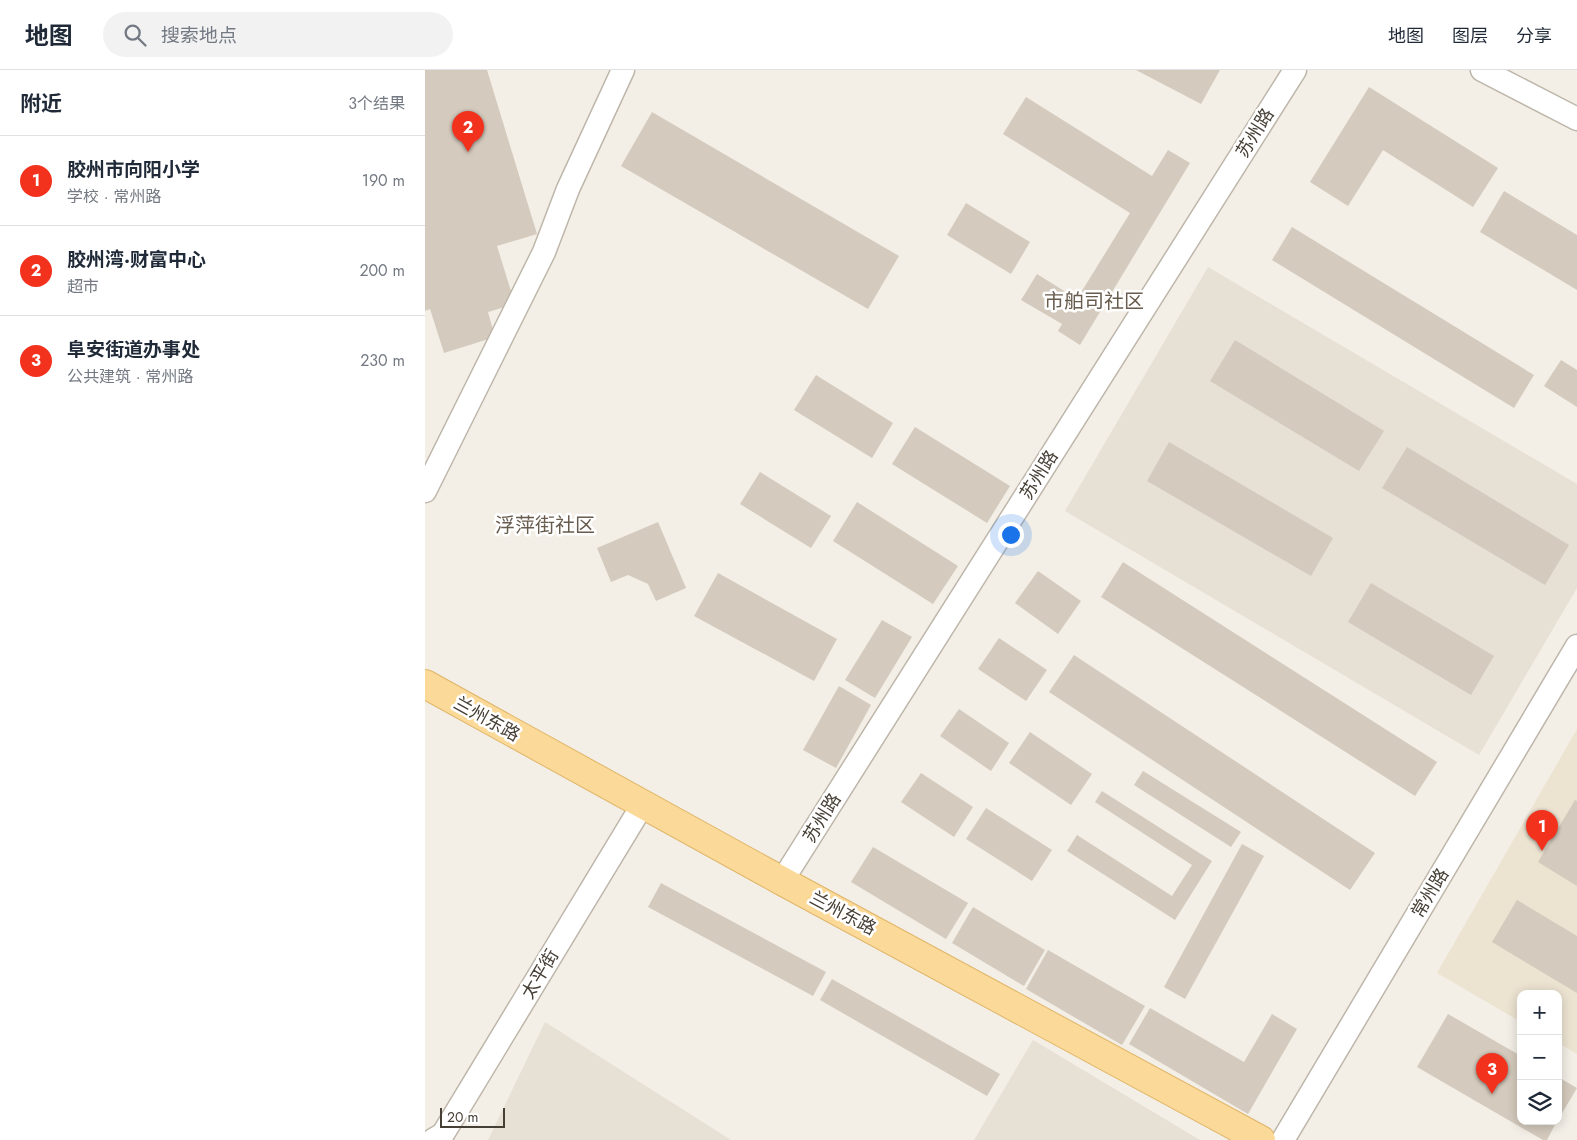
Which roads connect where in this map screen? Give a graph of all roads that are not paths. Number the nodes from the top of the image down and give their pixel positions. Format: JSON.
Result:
{"nodes":[{"id":1,"x":623,"y":70,"type":"edge"},
{"id":2,"x":1295,"y":70,"type":"edge"},
{"id":3,"x":1482,"y":70,"type":"edge"},
{"id":4,"x":1577,"y":119,"type":"edge"},
{"id":5,"x":425,"y":491,"type":"edge"},
{"id":6,"x":1577,"y":646,"type":"edge"},
{"id":7,"x":425,"y":684,"type":"edge"},
{"id":8,"x":643,"y":804,"type":"junction"},
{"id":9,"x":782,"y":881,"type":"junction"},
{"id":10,"x":433,"y":1140,"type":"edge"},
{"id":11,"x":1261,"y":1140,"type":"edge"},
{"id":12,"x":1283,"y":1140,"type":"edge"}],
"edges":[{"from":1,"to":5,"type":"street"},
{"from":2,"to":9,"type":"street","name":"苏州路"},
{"from":3,"to":4,"type":"street"},
{"from":6,"to":12,"type":"street","name":"常州路"},
{"from":7,"to":8,"type":"main road","name":"兰州东路"},
{"from":8,"to":9,"type":"main road","name":"兰州东路"},
{"from":8,"to":10,"type":"street","name":"太平街"},
{"from":9,"to":11,"type":"main road","name":"兰州东路"}]}
